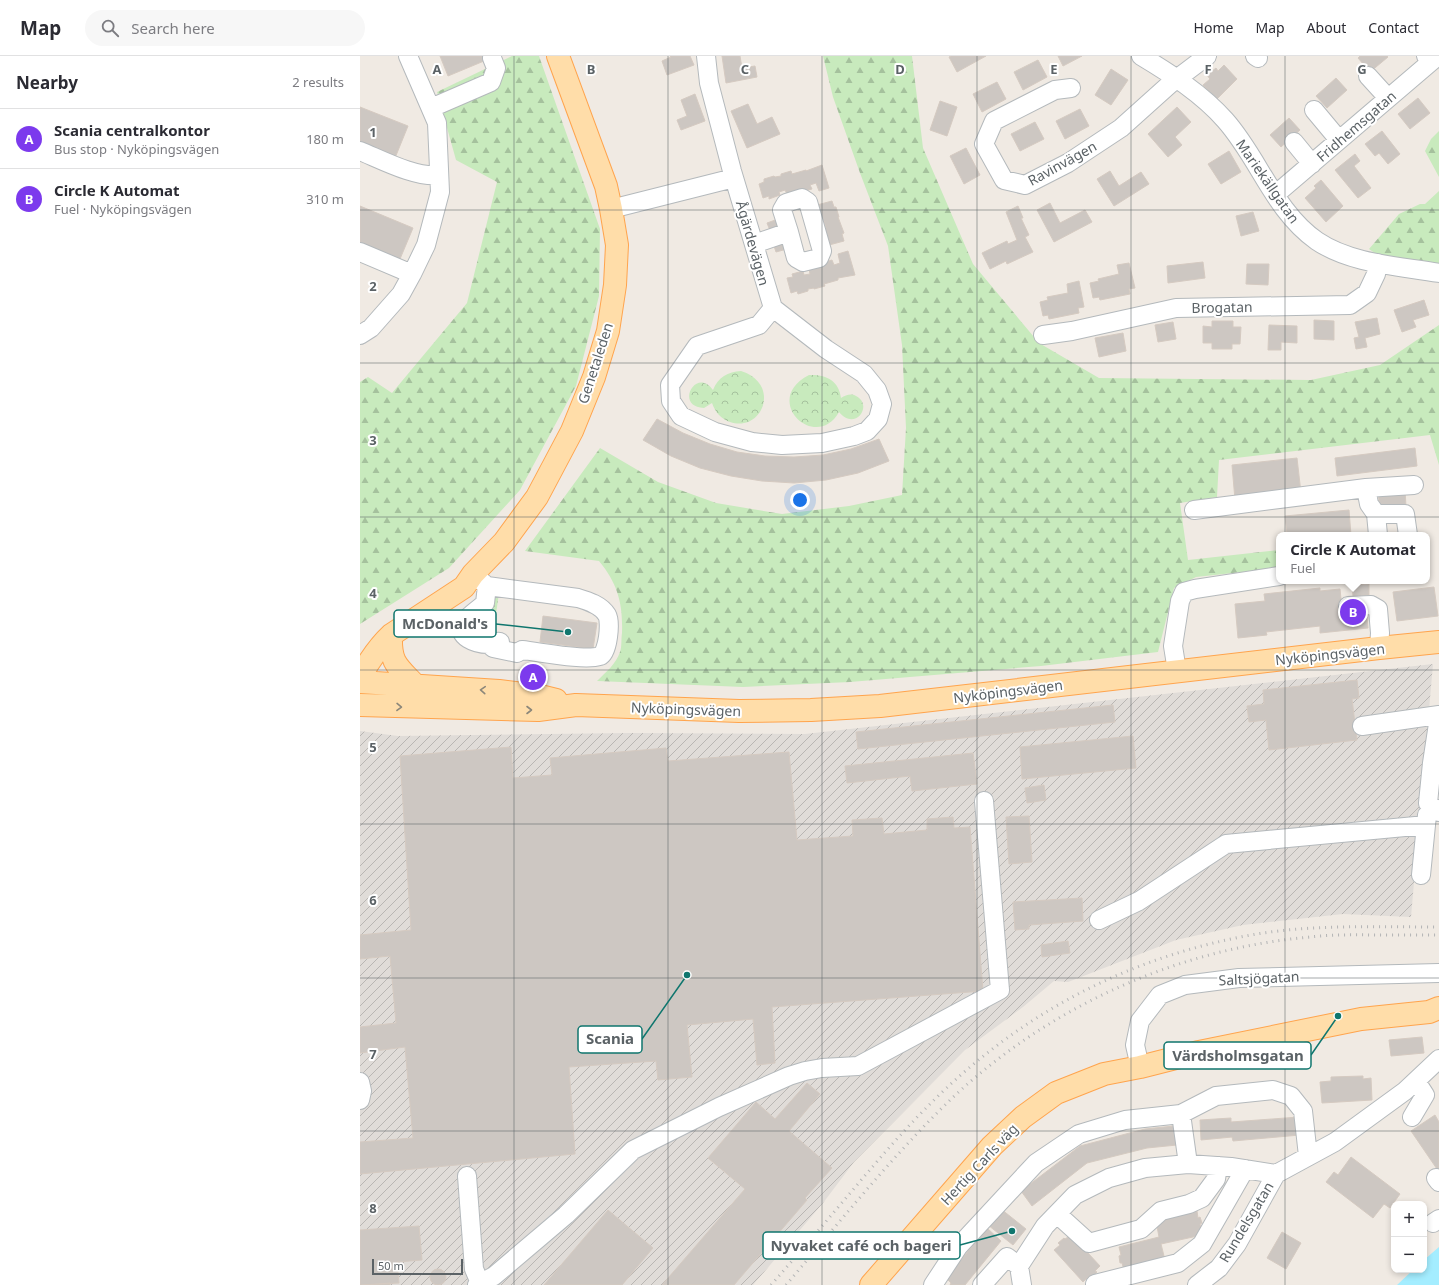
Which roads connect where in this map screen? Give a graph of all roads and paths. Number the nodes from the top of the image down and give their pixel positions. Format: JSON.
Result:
{"nodes":[{"id":1,"x":408,"y":56,"type":"edge"},
{"id":2,"x":558,"y":56,"type":"edge"},
{"id":3,"x":706,"y":56,"type":"edge"},
{"id":4,"x":1141,"y":56,"type":"edge"},
{"id":5,"x":1207,"y":56,"type":"edge"},
{"id":6,"x":1426,"y":56,"type":"edge"},
{"id":7,"x":492,"y":58,"type":"dead end"},
{"id":8,"x":1368,"y":76,"type":"dead end"},
{"id":9,"x":1177,"y":79,"type":"junction"},
{"id":10,"x":1071,"y":88,"type":"dead end"},
{"id":11,"x":1388,"y":98,"type":"junction"},
{"id":12,"x":430,"y":108,"type":"junction"},
{"id":13,"x":1314,"y":110,"type":"dead end"},
{"id":14,"x":1339,"y":140,"type":"junction"},
{"id":15,"x":1294,"y":142,"type":"dead end"},
{"id":16,"x":360,"y":151,"type":"edge"},
{"id":17,"x":1312,"y":164,"type":"junction"},
{"id":18,"x":439,"y":175,"type":"junction"},
{"id":19,"x":734,"y":178,"type":"junction"},
{"id":20,"x":1275,"y":195,"type":"junction"},
{"id":21,"x":611,"y":208,"type":"junction"},
{"id":22,"x":789,"y":232,"type":"dead end"},
{"id":23,"x":754,"y":244,"type":"junction"},
{"id":24,"x":360,"y":252,"type":"edge"},
{"id":25,"x":1378,"y":263,"type":"junction"},
{"id":26,"x":1439,"y":273,"type":"edge"},
{"id":27,"x":412,"y":274,"type":"junction"},
{"id":28,"x":773,"y":308,"type":"junction"},
{"id":29,"x":360,"y":335,"type":"edge"},
{"id":30,"x":1043,"y":335,"type":"dead end"},
{"id":31,"x":1414,"y":485,"type":"dead end"},
{"id":32,"x":1366,"y":488,"type":"junction"},
{"id":33,"x":1194,"y":510,"type":"dead end"},
{"id":34,"x":1376,"y":514,"type":"junction"},
{"id":35,"x":1415,"y":530,"type":"edge"},
{"id":36,"x":1378,"y":532,"type":"edge"},
{"id":37,"x":1276,"y":576,"type":"edge"},
{"id":38,"x":480,"y":580,"type":"junction"},
{"id":39,"x":1348,"y":606,"type":"dead end"},
{"id":40,"x":391,"y":635,"type":"junction"},
{"id":41,"x":1439,"y":642,"type":"edge"},
{"id":42,"x":360,"y":646,"type":"edge"},
{"id":43,"x":1378,"y":648,"type":"junction"},
{"id":44,"x":1177,"y":671,"type":"junction"},
{"id":45,"x":360,"y":677,"type":"edge"},
{"id":46,"x":360,"y":682,"type":"edge"},
{"id":47,"x":415,"y":685,"type":"junction"},
{"id":48,"x":360,"y":705,"type":"edge"},
{"id":49,"x":576,"y":705,"type":"junction"},
{"id":50,"x":1439,"y":716,"type":"edge"},
{"id":51,"x":1362,"y":726,"type":"dead end"},
{"id":52,"x":984,"y":801,"type":"dead end"},
{"id":53,"x":1434,"y":808,"type":"edge"},
{"id":54,"x":1426,"y":825,"type":"junction"},
{"id":55,"x":1421,"y":875,"type":"dead end"},
{"id":56,"x":1098,"y":920,"type":"dead end"},
{"id":57,"x":1439,"y":973,"type":"edge"},
{"id":58,"x":1439,"y":1008,"type":"edge"},
{"id":59,"x":1439,"y":1060,"type":"edge"},
{"id":60,"x":1140,"y":1067,"type":"junction"},
{"id":61,"x":360,"y":1082,"type":"edge"},
{"id":62,"x":1427,"y":1092,"type":"edge"},
{"id":63,"x":360,"y":1100,"type":"edge"},
{"id":64,"x":1181,"y":1114,"type":"junction"},
{"id":65,"x":1412,"y":1117,"type":"dead end"},
{"id":66,"x":1308,"y":1156,"type":"junction"},
{"id":67,"x":1188,"y":1164,"type":"junction"},
{"id":68,"x":1218,"y":1166,"type":"junction"},
{"id":69,"x":1245,"y":1169,"type":"junction"},
{"id":70,"x":1276,"y":1174,"type":"junction"},
{"id":71,"x":467,"y":1176,"type":"dead end"},
{"id":72,"x":1057,"y":1214,"type":"junction"},
{"id":73,"x":1019,"y":1266,"type":"junction"},
{"id":74,"x":478,"y":1284,"type":"edge"},
{"id":75,"x":1095,"y":1284,"type":"edge"},
{"id":76,"x":871,"y":1285,"type":"edge"},
{"id":77,"x":933,"y":1285,"type":"edge"},
{"id":78,"x":982,"y":1285,"type":"edge"},
{"id":79,"x":1022,"y":1285,"type":"edge"},
{"id":80,"x":1197,"y":1285,"type":"edge"}],
"edges":[{"from":1,"to":12,"type":"street"},
{"from":2,"to":21,"type":"main road","name":"Genetaleden"},
{"from":3,"to":19,"type":"street","name":"Ågärdevägen"},
{"from":4,"to":9,"type":"street","name":"Mariekällgatan"},
{"from":5,"to":9,"type":"street"},
{"from":6,"to":11,"type":"street","name":"Fridhemsgatan"},
{"from":7,"to":12,"type":"street"},
{"from":8,"to":11,"type":"street"},
{"from":9,"to":10,"type":"street","name":"Ravinvägen"},
{"from":9,"to":20,"type":"street","name":"Mariekällgatan"},
{"from":11,"to":14,"type":"street","name":"Fridhemsgatan"},
{"from":12,"to":18,"type":"street"},
{"from":13,"to":14,"type":"street"},
{"from":14,"to":17,"type":"street","name":"Fridhemsgatan"},
{"from":15,"to":17,"type":"street"},
{"from":16,"to":18,"type":"street"},
{"from":17,"to":20,"type":"street","name":"Fridhemsgatan"},
{"from":18,"to":27,"type":"street"},
{"from":19,"to":21,"type":"street"},
{"from":19,"to":23,"type":"street","name":"Ågärdevägen"},
{"from":20,"to":25,"type":"street","name":"Mariekällgatan"},
{"from":21,"to":38,"type":"main road","name":"Genetaleden"},
{"from":22,"to":23,"type":"street"},
{"from":23,"to":28,"type":"street","name":"Ågärdevägen"},
{"from":24,"to":27,"type":"street"},
{"from":25,"to":26,"type":"street","name":"Mariekällgatan"},
{"from":25,"to":30,"type":"street","name":"Brogatan"},
{"from":27,"to":29,"type":"street"},
{"from":28,"to":28,"type":"street"},
{"from":31,"to":32,"type":"street"},
{"from":32,"to":33,"type":"street"},
{"from":32,"to":34,"type":"street"},
{"from":34,"to":35,"type":"street"},
{"from":34,"to":36,"type":"street"},
{"from":37,"to":44,"type":"street"},
{"from":38,"to":38,"type":"street"},
{"from":38,"to":40,"type":"main road","name":"Genetaleden"},
{"from":38,"to":42,"type":"main road","name":"Genetaleden"},
{"from":39,"to":43,"type":"street"},
{"from":40,"to":45,"type":"main road","name":"Genetaleden"},
{"from":40,"to":47,"type":"main road"},
{"from":41,"to":43,"type":"main road","name":"Nyköpingsvägen"},
{"from":43,"to":44,"type":"main road","name":"Nyköpingsvägen"},
{"from":44,"to":49,"type":"main road","name":"Nyköpingsvägen"},
{"from":46,"to":47,"type":"main road","name":"Nyköpingsvägen"},
{"from":49,"to":47,"type":"main road","name":"Nyköpingsvägen","one_way":true},
{"from":48,"to":49,"type":"main road","name":"Nyköpingsvägen","one_way":true},
{"from":50,"to":51,"type":"street"},
{"from":50,"to":53,"type":"street"},
{"from":52,"to":74,"type":"street"},
{"from":53,"to":54,"type":"street"},
{"from":54,"to":55,"type":"street"},
{"from":54,"to":56,"type":"street"},
{"from":57,"to":60,"type":"street","name":"Saltsjögatan"},
{"from":58,"to":60,"type":"main road","name":"Hertig Carls väg"},
{"from":59,"to":62,"type":"street"},
{"from":60,"to":76,"type":"main road","name":"Hertig Carls väg"},
{"from":61,"to":63,"type":"street"},
{"from":62,"to":65,"type":"street"},
{"from":62,"to":66,"type":"street"},
{"from":64,"to":66,"type":"street"},
{"from":64,"to":67,"type":"street"},
{"from":64,"to":77,"type":"street"},
{"from":66,"to":70,"type":"street"},
{"from":67,"to":68,"type":"street"},
{"from":67,"to":72,"type":"street"},
{"from":68,"to":69,"type":"street"},
{"from":68,"to":72,"type":"street"},
{"from":69,"to":70,"type":"street"},
{"from":69,"to":75,"type":"street"},
{"from":70,"to":80,"type":"street","name":"Rundelsgatan"},
{"from":71,"to":74,"type":"street"},
{"from":72,"to":73,"type":"street"},
{"from":73,"to":78,"type":"street"},
{"from":73,"to":79,"type":"street"}]}
